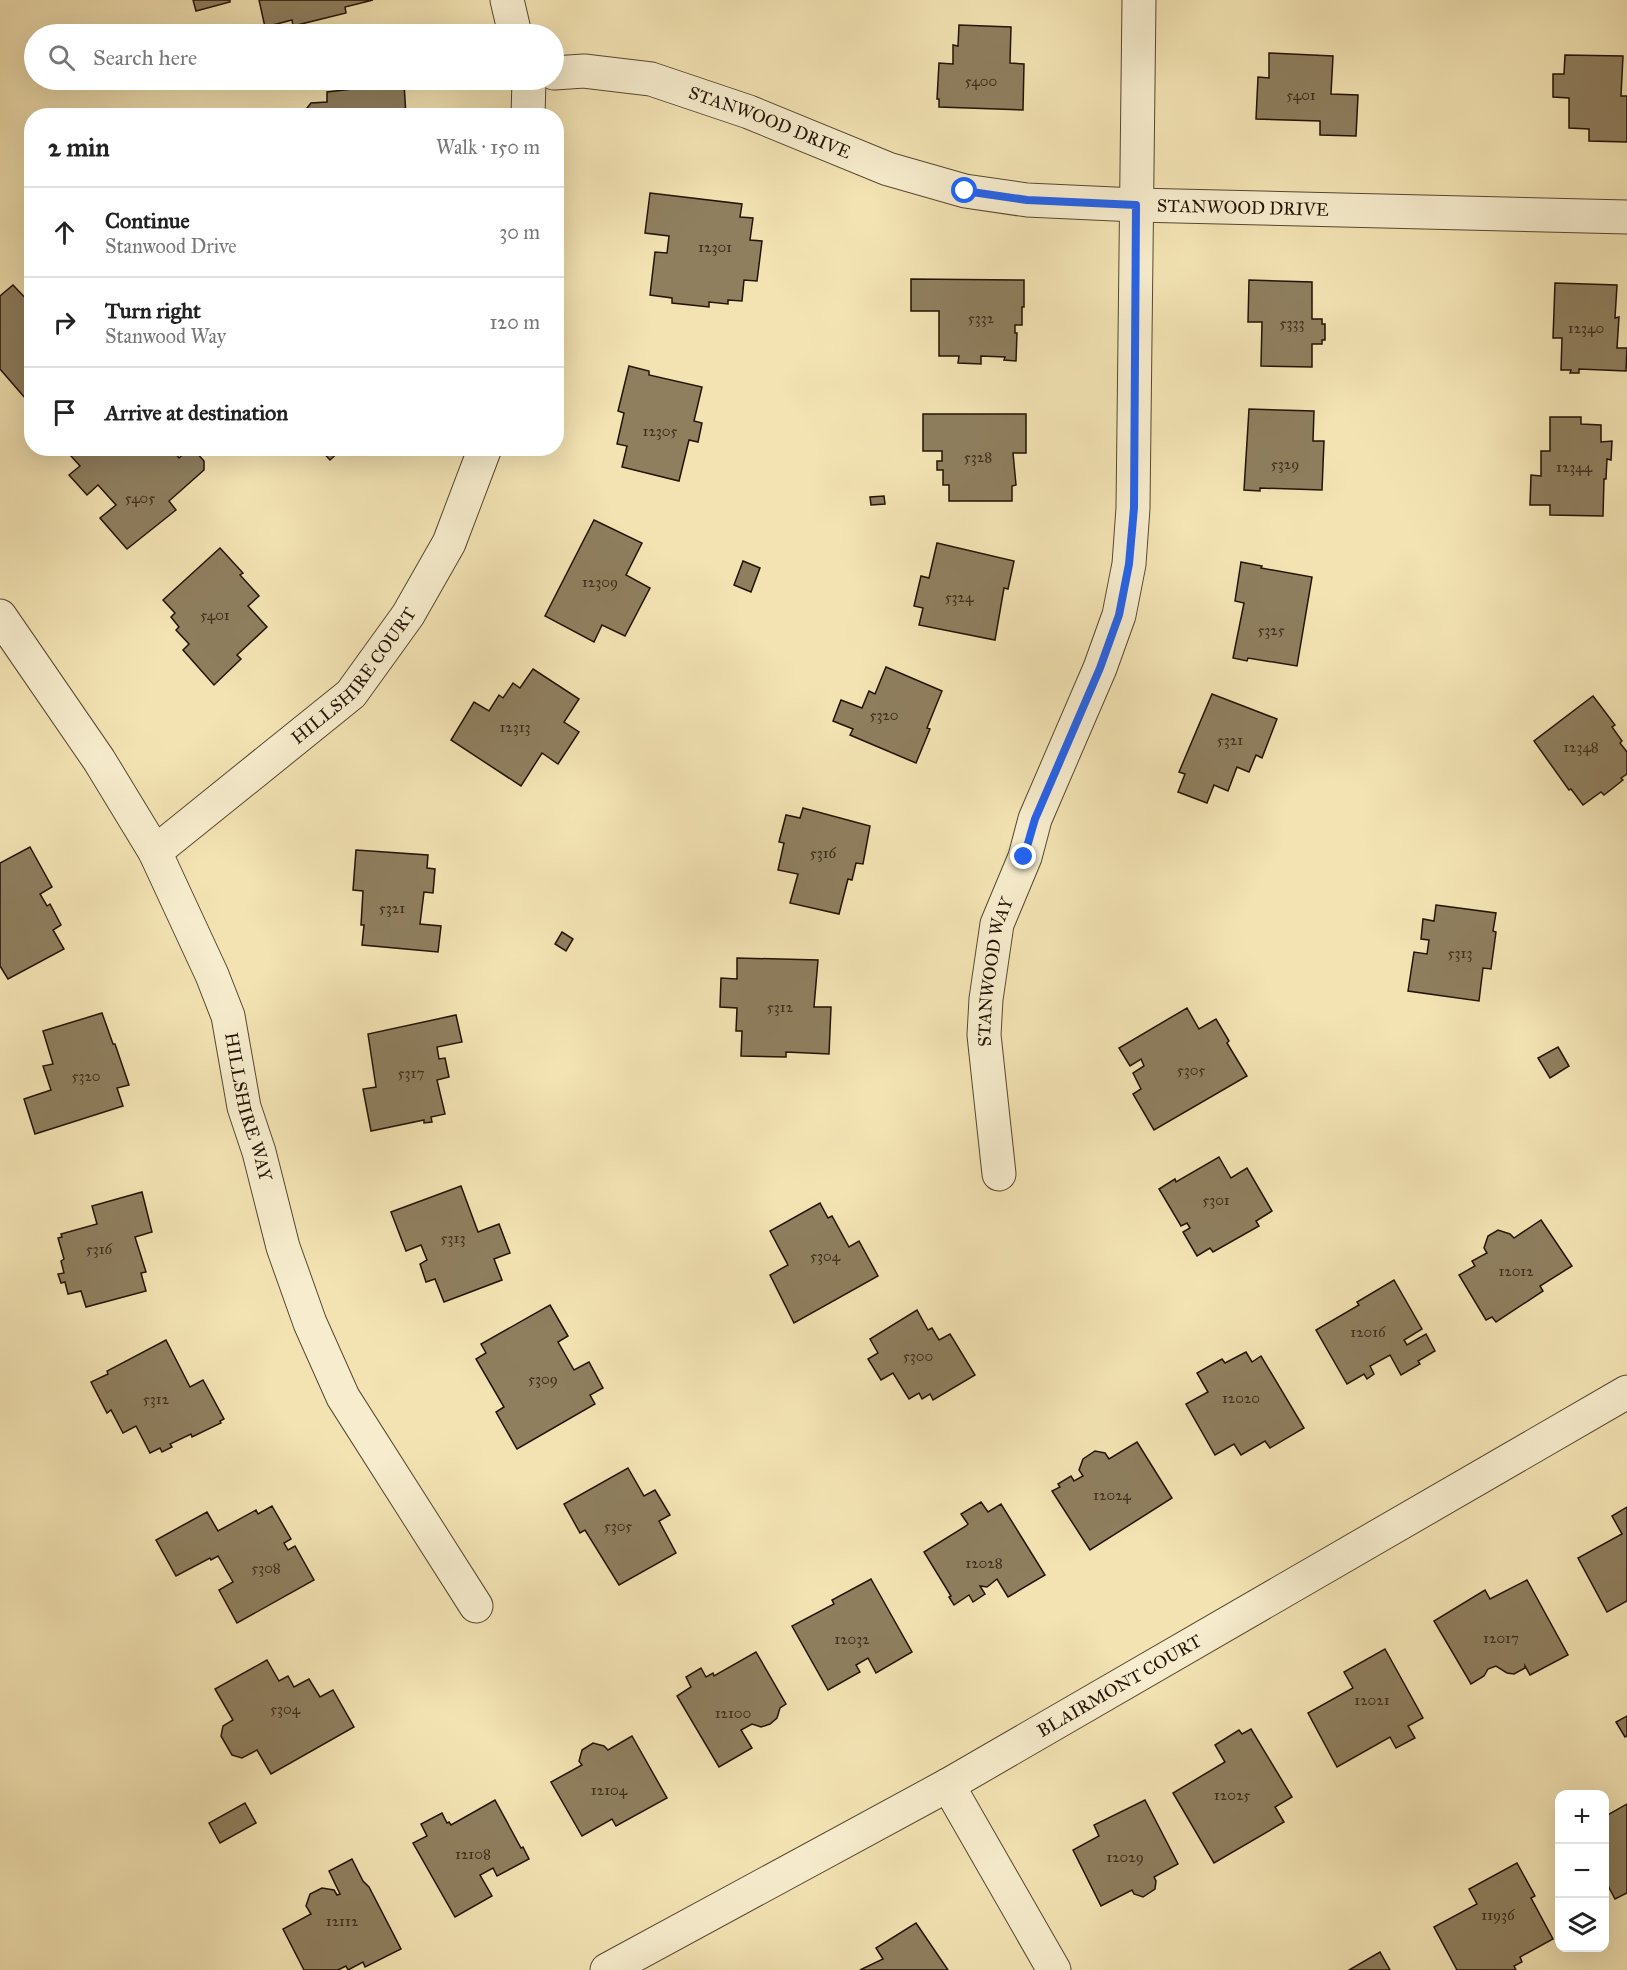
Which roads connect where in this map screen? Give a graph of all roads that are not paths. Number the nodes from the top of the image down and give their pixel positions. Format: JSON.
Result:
{"nodes":[{"id":1,"x":507,"y":0,"type":"edge"},
{"id":2,"x":1138,"y":0,"type":"edge"},
{"id":3,"x":513,"y":24,"type":"edge"},
{"id":4,"x":564,"y":72,"type":"edge"},
{"id":5,"x":529,"y":90,"type":"edge"},
{"id":6,"x":528,"y":108,"type":"edge"},
{"id":7,"x":1136,"y":205,"type":"junction"},
{"id":8,"x":1627,"y":217,"type":"edge"},
{"id":9,"x":482,"y":456,"type":"edge"},
{"id":10,"x":0,"y":616,"type":"edge"},
{"id":11,"x":155,"y":852,"type":"junction"},
{"id":12,"x":999,"y":1173,"type":"dead end"},
{"id":13,"x":1627,"y":1392,"type":"edge"},
{"id":14,"x":477,"y":1606,"type":"dead end"},
{"id":15,"x":948,"y":1785,"type":"junction"},
{"id":16,"x":607,"y":1970,"type":"edge"},
{"id":17,"x":1054,"y":1970,"type":"edge"}],
"edges":[{"from":1,"to":3,"type":"street"},
{"from":2,"to":7,"type":"street","name":"STANWOOD WAY"},
{"from":4,"to":7,"type":"street","name":"STANWOOD DRIVE"},
{"from":5,"to":6,"type":"street"},
{"from":7,"to":8,"type":"street","name":"STANWOOD DRIVE"},
{"from":7,"to":12,"type":"street","name":"STANWOOD WAY"},
{"from":9,"to":11,"type":"street","name":"HILLSHIRE COURT"},
{"from":10,"to":11,"type":"street","name":"HILLSHIRE WAY"},
{"from":11,"to":14,"type":"street","name":"HILLSHIRE WAY"},
{"from":13,"to":15,"type":"street","name":"BLAIRMONT COURT"},
{"from":15,"to":16,"type":"street","name":"BLAIRMONT COURT"},
{"from":15,"to":17,"type":"street"}]}
